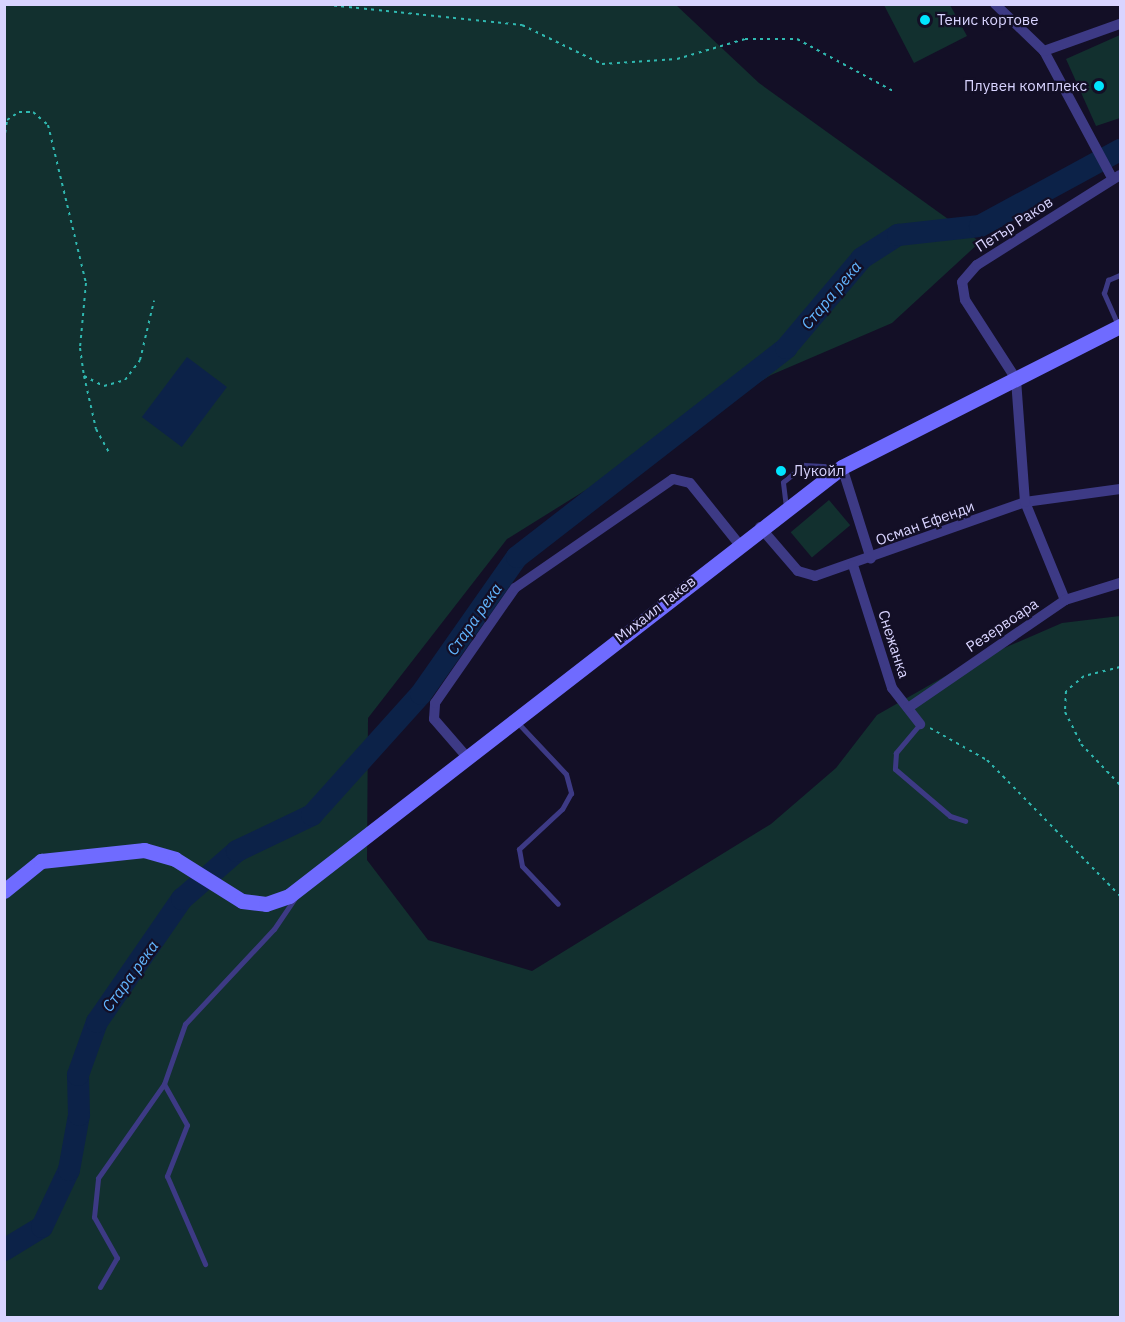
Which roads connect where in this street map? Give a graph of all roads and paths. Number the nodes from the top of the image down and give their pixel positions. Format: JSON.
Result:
{"nodes":[{"id":1,"x":319,"y":4,"type":"edge"},
{"id":2,"x":996,"y":5,"type":"edge"},
{"id":3,"x":1120,"y":24,"type":"edge"},
{"id":4,"x":1044,"y":51,"type":"junction"},
{"id":5,"x":895,"y":92,"type":"dead end"},
{"id":6,"x":4,"y":140,"type":"edge"},
{"id":7,"x":1116,"y":177,"type":"edge"},
{"id":8,"x":1120,"y":275,"type":"edge"},
{"id":9,"x":154,"y":301,"type":"dead end"},
{"id":10,"x":1119,"y":326,"type":"edge"},
{"id":11,"x":84,"y":376,"type":"junction"},
{"id":12,"x":1016,"y":379,"type":"junction"},
{"id":13,"x":109,"y":452,"type":"dead end"},
{"id":14,"x":842,"y":467,"type":"junction"},
{"id":15,"x":1120,"y":489,"type":"edge"},
{"id":16,"x":1025,"y":502,"type":"junction"},
{"id":17,"x":786,"y":507,"type":"junction"},
{"id":18,"x":760,"y":527,"type":"junction"},
{"id":19,"x":739,"y":544,"type":"junction"},
{"id":20,"x":871,"y":559,"type":"junction"},
{"id":21,"x":853,"y":565,"type":"junction"},
{"id":22,"x":1120,"y":583,"type":"edge"},
{"id":23,"x":1065,"y":600,"type":"junction"},
{"id":24,"x":1120,"y":667,"type":"edge"},
{"id":25,"x":908,"y":708,"type":"junction"},
{"id":26,"x":514,"y":719,"type":"junction"},
{"id":27,"x":919,"y":722,"type":"junction"},
{"id":28,"x":466,"y":756,"type":"junction"},
{"id":29,"x":1120,"y":785,"type":"edge"},
{"id":30,"x":964,"y":821,"type":"dead end"},
{"id":31,"x":301,"y":889,"type":"junction"},
{"id":32,"x":4,"y":891,"type":"edge"},
{"id":33,"x":1120,"y":896,"type":"edge"},
{"id":34,"x":558,"y":904,"type":"dead end"},
{"id":35,"x":164,"y":1084,"type":"junction"},
{"id":36,"x":205,"y":1264,"type":"dead end"},
{"id":37,"x":100,"y":1287,"type":"dead end"}],
"edges":[{"from":1,"to":5,"type":"path"},
{"from":2,"to":4,"type":"street"},
{"from":3,"to":4,"type":"street"},
{"from":4,"to":7,"type":"street"},
{"from":6,"to":11,"type":"path"},
{"from":7,"to":12,"type":"street","name":"Петър Раков"},
{"from":8,"to":10,"type":"lane"},
{"from":9,"to":11,"type":"path"},
{"from":10,"to":12,"type":"main road","name":"Михаил Такев"},
{"from":11,"to":13,"type":"path"},
{"from":12,"to":14,"type":"main road","name":"Михаил Такев"},
{"from":12,"to":16,"type":"street"},
{"from":14,"to":17,"type":"main road","name":"Михаил Такев"},
{"from":14,"to":17,"type":"lane"},
{"from":14,"to":20,"type":"street"},
{"from":15,"to":16,"type":"street","name":"Осман Ефенди"},
{"from":16,"to":20,"type":"street","name":"Осман Ефенди"},
{"from":16,"to":23,"type":"street"},
{"from":17,"to":18,"type":"main road","name":"Михаил Такев"},
{"from":18,"to":19,"type":"main road","name":"Михаил Такев"},
{"from":18,"to":21,"type":"street","name":"Осман Ефенди"},
{"from":19,"to":26,"type":"main road","name":"Михаил Такев"},
{"from":19,"to":28,"type":"street"},
{"from":20,"to":21,"type":"street","name":"Осман Ефенди"},
{"from":21,"to":25,"type":"street","name":"Снежанка"},
{"from":22,"to":23,"type":"street","name":"Резервоара"},
{"from":23,"to":25,"type":"street","name":"Резервоара"},
{"from":24,"to":29,"type":"path"},
{"from":25,"to":27,"type":"street","name":"Снежанка"},
{"from":26,"to":28,"type":"main road","name":"Михаил Такев"},
{"from":26,"to":34,"type":"lane"},
{"from":27,"to":30,"type":"lane"},
{"from":27,"to":33,"type":"path"},
{"from":28,"to":31,"type":"main road","name":"Михаил Такев"},
{"from":31,"to":32,"type":"main road","name":"Михаил Такев"},
{"from":31,"to":35,"type":"lane"},
{"from":35,"to":36,"type":"lane"},
{"from":35,"to":37,"type":"lane"}]}
